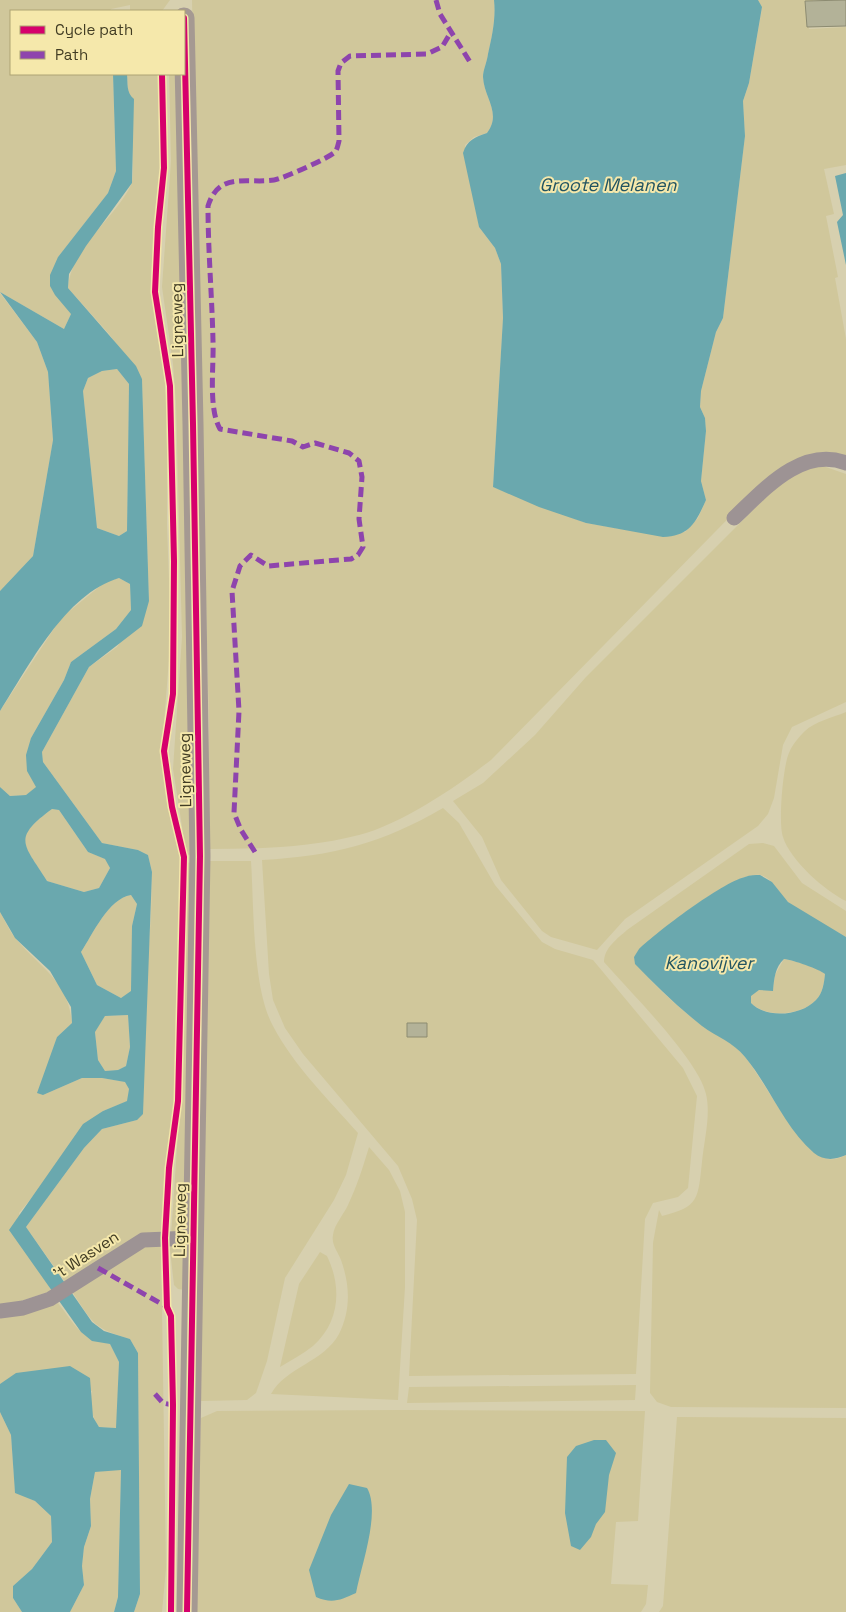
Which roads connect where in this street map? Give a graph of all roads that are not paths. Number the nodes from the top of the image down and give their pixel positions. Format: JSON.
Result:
{"nodes":[{"id":1,"x":185,"y":59,"type":"edge"},
{"id":2,"x":846,"y":463,"type":"edge"},
{"id":3,"x":734,"y":518,"type":"dead end"},
{"id":4,"x":193,"y":1238,"type":"junction"},
{"id":5,"x":0,"y":1311,"type":"edge"},
{"id":6,"x":187,"y":1612,"type":"edge"}],
"edges":[{"from":1,"to":4,"type":"street","name":"Ligneweg"},
{"from":2,"to":3,"type":"street"},
{"from":4,"to":5,"type":"street","name":"'t Wasven"},
{"from":4,"to":6,"type":"street","name":"Ligneweg"}]}
